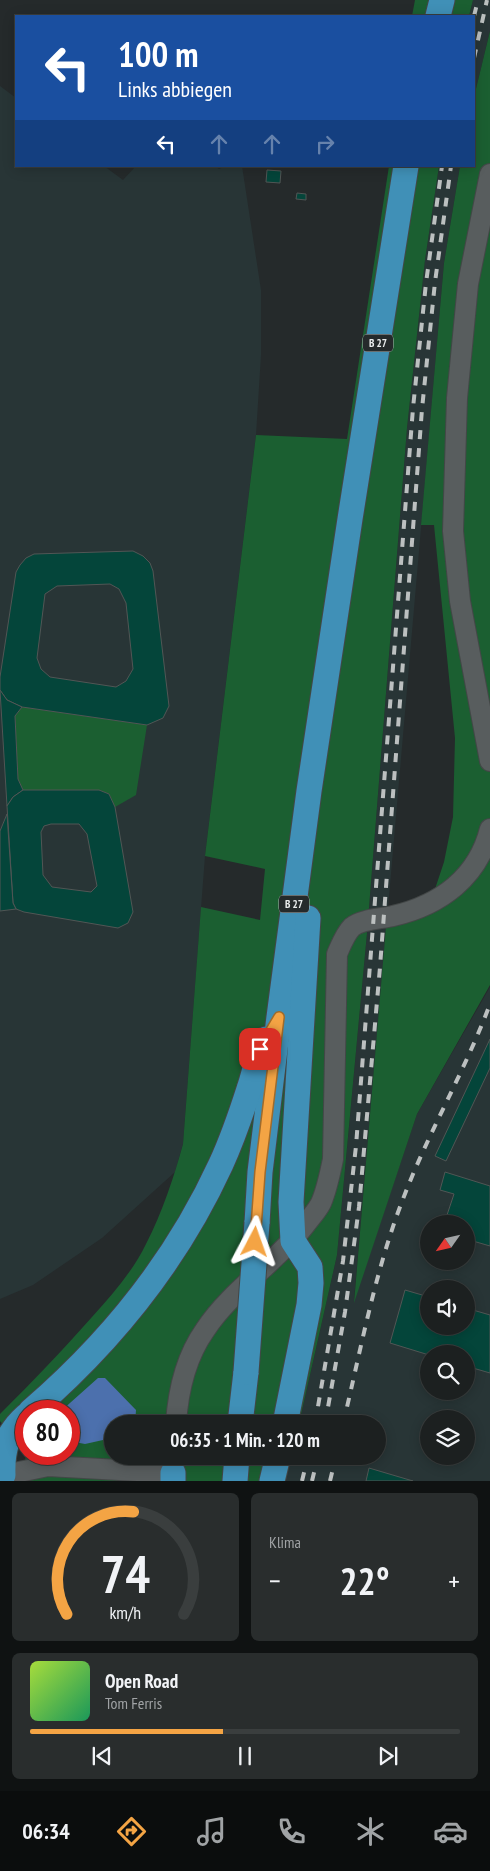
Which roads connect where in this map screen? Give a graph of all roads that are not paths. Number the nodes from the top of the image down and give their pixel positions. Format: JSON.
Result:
{"nodes":[{"id":1,"x":442,"y":0,"type":"edge"},
{"id":2,"x":438,"y":15,"type":"edge"},
{"id":3,"x":406,"y":167,"type":"edge"},
{"id":4,"x":490,"y":174,"type":"edge"},
{"id":5,"x":490,"y":761,"type":"edge"},
{"id":6,"x":309,"y":791,"type":"junction"},
{"id":7,"x":490,"y":829,"type":"edge"},
{"id":8,"x":279,"y":1017,"type":"junction"},
{"id":9,"x":293,"y":1241,"type":"junction"},
{"id":10,"x":44,"y":1400,"type":"edge"},
{"id":11,"x":177,"y":1402,"type":"junction"},
{"id":12,"x":169,"y":1415,"type":"edge"},
{"id":13,"x":176,"y":1415,"type":"edge"},
{"id":14,"x":241,"y":1415,"type":"edge"},
{"id":15,"x":287,"y":1415,"type":"edge"},
{"id":16,"x":15,"y":1426,"type":"edge"},
{"id":17,"x":104,"y":1464,"type":"edge"},
{"id":18,"x":276,"y":1465,"type":"edge"},
{"id":19,"x":71,"y":1466,"type":"junction"},
{"id":20,"x":173,"y":1470,"type":"edge"},
{"id":21,"x":2,"y":1475,"type":"edge"},
{"id":22,"x":272,"y":1481,"type":"edge"}],
"edges":[{"from":1,"to":2,"type":"highway"},
{"from":3,"to":6,"type":"highway","number":"B 27"},
{"from":4,"to":5,"type":"main road"},
{"from":6,"to":8,"type":"highway","number":"B 27"},
{"from":6,"to":9,"type":"highway"},
{"from":7,"to":9,"type":"main road"},
{"from":8,"to":10,"type":"highway"},
{"from":8,"to":14,"type":"highway","number":"B 27","bridge":true},
{"from":9,"to":11,"type":"main road"},
{"from":9,"to":15,"type":"highway"},
{"from":11,"to":12,"type":"main road"},
{"from":11,"to":13,"type":"main road"},
{"from":16,"to":21,"type":"highway"},
{"from":17,"to":19,"type":"main road"},
{"from":18,"to":22,"type":"highway"},
{"from":19,"to":20,"type":"main road"},
{"from":19,"to":21,"type":"main road"}]}
